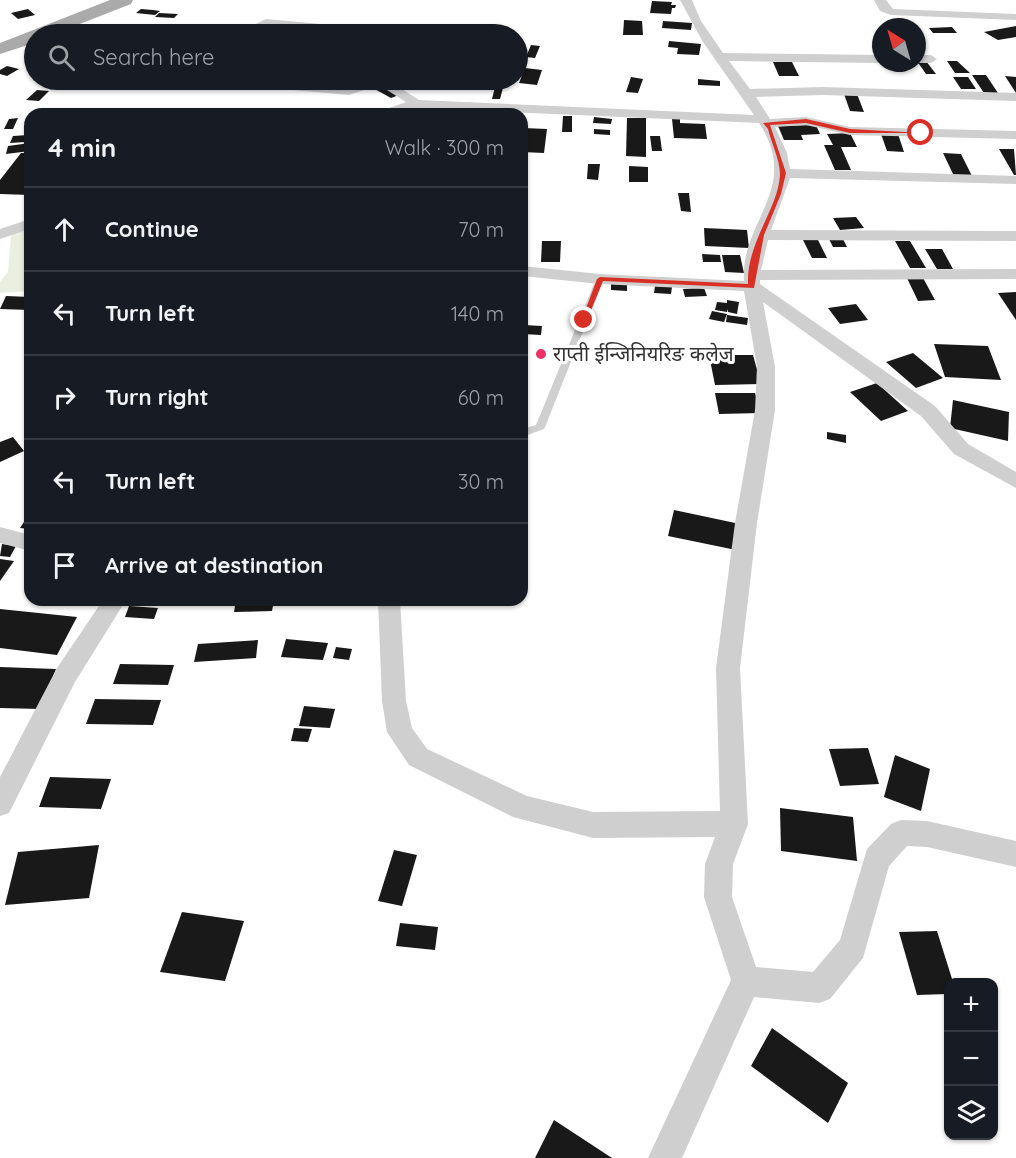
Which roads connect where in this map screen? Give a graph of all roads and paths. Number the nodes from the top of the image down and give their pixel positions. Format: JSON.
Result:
{"nodes":[{"id":1,"x":125,"y":0,"type":"edge"},
{"id":2,"x":686,"y":0,"type":"edge"},
{"id":3,"x":880,"y":0,"type":"edge"},
{"id":4,"x":1016,"y":17,"type":"edge"},
{"id":5,"x":67,"y":24,"type":"edge"},
{"id":6,"x":24,"y":41,"type":"edge"},
{"id":7,"x":0,"y":49,"type":"edge"},
{"id":8,"x":719,"y":57,"type":"junction"},
{"id":9,"x":872,"y":59,"type":"edge"},
{"id":10,"x":926,"y":59,"type":"edge"},
{"id":11,"x":931,"y":59,"type":"dead end"},
{"id":12,"x":397,"y":90,"type":"edge"},
{"id":13,"x":746,"y":93,"type":"junction"},
{"id":14,"x":1016,"y":97,"type":"edge"},
{"id":15,"x":416,"y":104,"type":"junction"},
{"id":16,"x":401,"y":108,"type":"edge"},
{"id":17,"x":498,"y":108,"type":"edge"},
{"id":18,"x":528,"y":109,"type":"edge"},
{"id":19,"x":764,"y":121,"type":"junction"},
{"id":20,"x":1016,"y":135,"type":"edge"},
{"id":21,"x":783,"y":173,"type":"junction"},
{"id":22,"x":1016,"y":180,"type":"edge"},
{"id":23,"x":24,"y":226,"type":"edge"},
{"id":24,"x":0,"y":234,"type":"edge"},
{"id":25,"x":761,"y":235,"type":"junction"},
{"id":26,"x":1016,"y":236,"type":"edge"},
{"id":27,"x":528,"y":272,"type":"edge"},
{"id":28,"x":1016,"y":274,"type":"edge"},
{"id":29,"x":600,"y":279,"type":"junction"},
{"id":30,"x":752,"y":280,"type":"junction"},
{"id":31,"x":528,"y":432,"type":"edge"},
{"id":32,"x":1016,"y":482,"type":"edge"},
{"id":33,"x":0,"y":534,"type":"edge"},
{"id":34,"x":24,"y":541,"type":"edge"},
{"id":35,"x":111,"y":606,"type":"edge"},
{"id":36,"x":389,"y":606,"type":"edge"},
{"id":37,"x":0,"y":804,"type":"edge"},
{"id":38,"x":734,"y":824,"type":"junction"},
{"id":39,"x":1016,"y":855,"type":"edge"},
{"id":40,"x":746,"y":981,"type":"junction"},
{"id":41,"x":665,"y":1158,"type":"edge"}],
"edges":[{"from":1,"to":5,"type":"main road"},
{"from":2,"to":8,"type":"street"},
{"from":3,"to":4,"type":"street"},
{"from":6,"to":7,"type":"main road"},
{"from":8,"to":9,"type":"street"},
{"from":8,"to":13,"type":"street"},
{"from":10,"to":11,"type":"street"},
{"from":12,"to":15,"type":"street"},
{"from":13,"to":14,"type":"street"},
{"from":13,"to":19,"type":"street"},
{"from":15,"to":16,"type":"street"},
{"from":15,"to":17,"type":"street"},
{"from":18,"to":19,"type":"street"},
{"from":19,"to":20,"type":"street"},
{"from":19,"to":21,"type":"street"},
{"from":21,"to":22,"type":"street"},
{"from":21,"to":25,"type":"street"},
{"from":23,"to":24,"type":"street"},
{"from":25,"to":26,"type":"street"},
{"from":25,"to":30,"type":"street"},
{"from":27,"to":29,"type":"street"},
{"from":28,"to":30,"type":"street"},
{"from":29,"to":30,"type":"street"},
{"from":29,"to":31,"type":"lane"},
{"from":30,"to":32,"type":"street"},
{"from":30,"to":38,"type":"street"},
{"from":33,"to":34,"type":"street"},
{"from":35,"to":37,"type":"street"},
{"from":36,"to":38,"type":"street"},
{"from":38,"to":40,"type":"street"},
{"from":39,"to":40,"type":"street"},
{"from":40,"to":41,"type":"street"}]}
